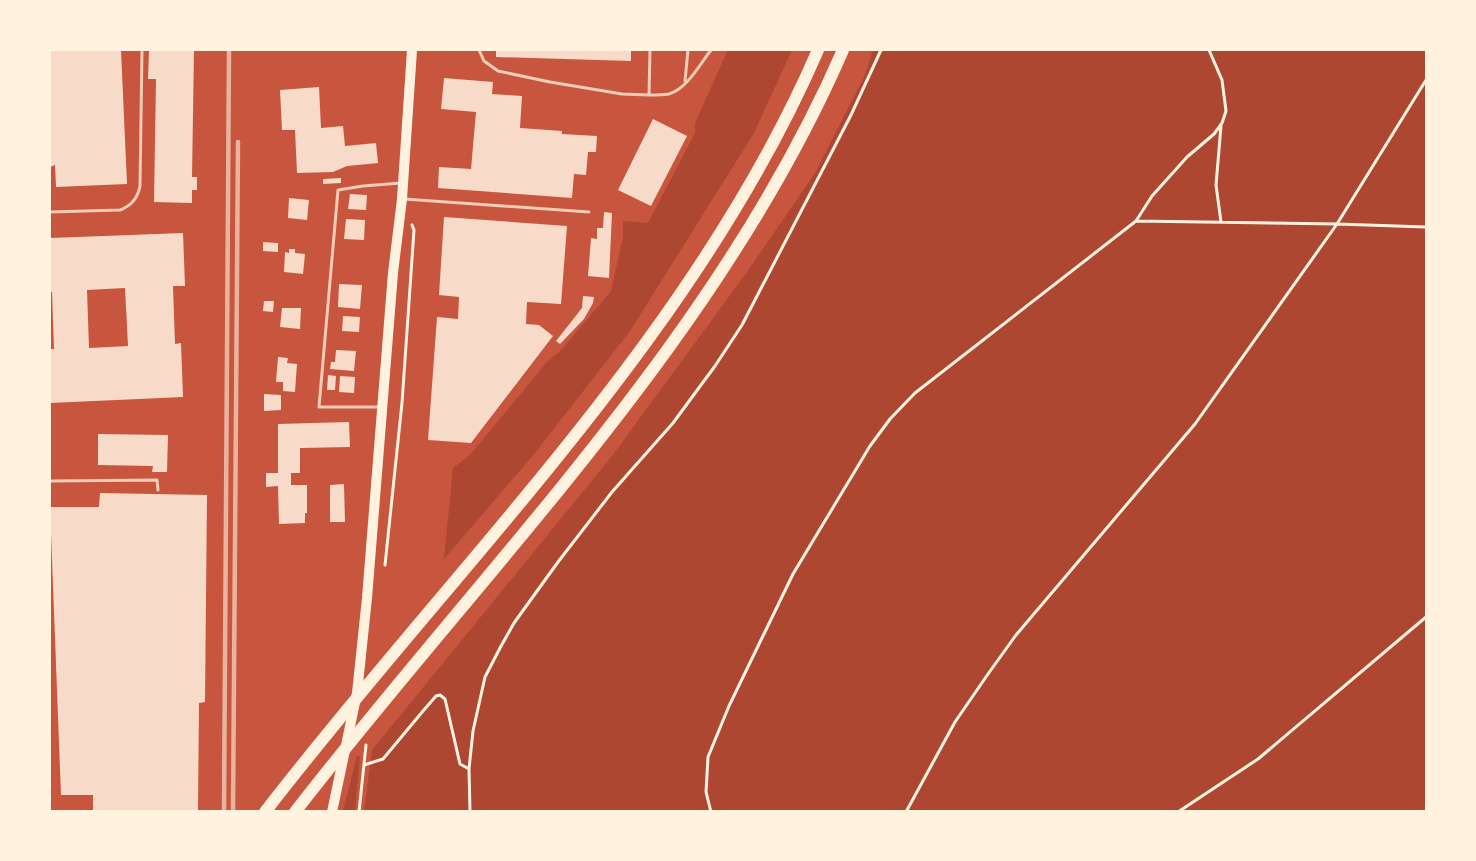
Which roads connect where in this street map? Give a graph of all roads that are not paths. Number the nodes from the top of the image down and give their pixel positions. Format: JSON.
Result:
{"nodes":[{"id":1,"x":141,"y":50,"type":"edge"},
{"id":2,"x":412,"y":50,"type":"edge"},
{"id":3,"x":479,"y":50,"type":"edge"},
{"id":4,"x":650,"y":50,"type":"edge"},
{"id":5,"x":688,"y":50,"type":"edge"},
{"id":6,"x":711,"y":50,"type":"edge"},
{"id":7,"x":818,"y":50,"type":"edge"},
{"id":8,"x":843,"y":50,"type":"edge"},
{"id":9,"x":685,"y":83,"type":"junction"},
{"id":10,"x":650,"y":95,"type":"junction"},
{"id":11,"x":403,"y":183,"type":"junction"},
{"id":12,"x":402,"y":199,"type":"junction"},
{"id":13,"x":50,"y":212,"type":"edge"},
{"id":14,"x":590,"y":212,"type":"dead end"},
{"id":15,"x":383,"y":407,"type":"junction"},
{"id":16,"x":50,"y":481,"type":"edge"},
{"id":17,"x":158,"y":490,"type":"dead end"},
{"id":18,"x":266,"y":812,"type":"edge"},
{"id":19,"x":295,"y":812,"type":"edge"},
{"id":20,"x":332,"y":812,"type":"edge"}],
"edges":[{"from":1,"to":13,"type":"lane"},
{"from":2,"to":11,"type":"main road"},
{"from":3,"to":10,"type":"lane"},
{"from":4,"to":10,"type":"lane"},
{"from":5,"to":9,"type":"lane"},
{"from":6,"to":9,"type":"lane"},
{"from":7,"to":18,"type":"highway"},
{"from":8,"to":19,"type":"highway"},
{"from":9,"to":10,"type":"lane"},
{"from":11,"to":12,"type":"main road"},
{"from":11,"to":15,"type":"lane"},
{"from":12,"to":14,"type":"lane"},
{"from":12,"to":15,"type":"main road"},
{"from":15,"to":20,"type":"main road"},
{"from":16,"to":17,"type":"lane"}]}
